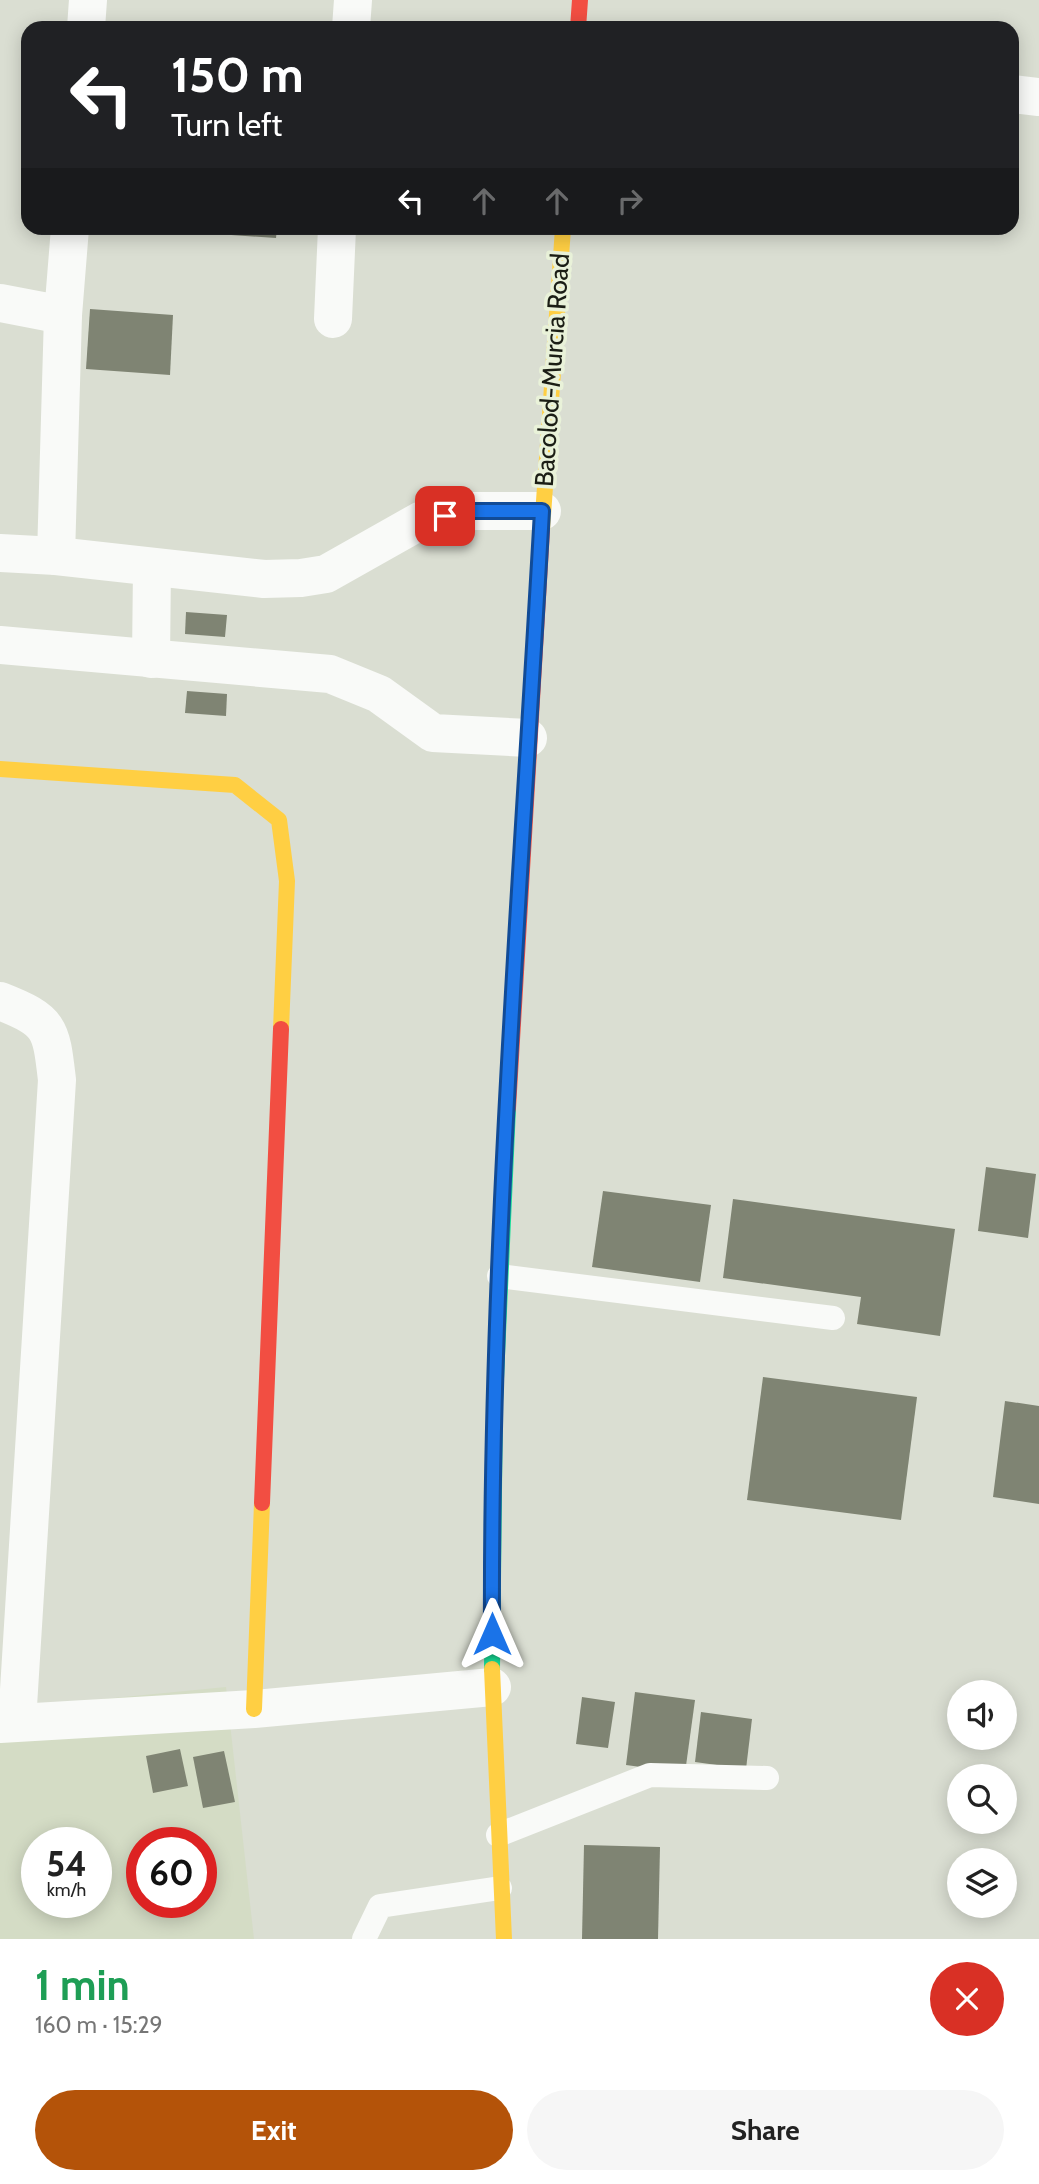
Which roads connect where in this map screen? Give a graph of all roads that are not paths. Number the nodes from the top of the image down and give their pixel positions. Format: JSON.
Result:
{"nodes":[{"id":1,"x":88,"y":0,"type":"edge"},
{"id":2,"x":353,"y":0,"type":"edge"},
{"id":3,"x":580,"y":0,"type":"edge"},
{"id":4,"x":86,"y":21,"type":"edge"},
{"id":5,"x":352,"y":21,"type":"edge"},
{"id":6,"x":578,"y":21,"type":"edge"},
{"id":7,"x":1019,"y":95,"type":"edge"},
{"id":8,"x":1039,"y":97,"type":"edge"},
{"id":9,"x":69,"y":235,"type":"edge"},
{"id":10,"x":337,"y":235,"type":"edge"},
{"id":11,"x":562,"y":235,"type":"edge"},
{"id":12,"x":0,"y":303,"type":"edge"},
{"id":13,"x":63,"y":315,"type":"junction"},
{"id":14,"x":333,"y":319,"type":"dead end"},
{"id":15,"x":542,"y":511,"type":"junction"},
{"id":16,"x":0,"y":553,"type":"edge"},
{"id":17,"x":56,"y":556,"type":"junction"},
{"id":18,"x":152,"y":567,"type":"junction"},
{"id":19,"x":0,"y":645,"type":"edge"},
{"id":20,"x":150,"y":659,"type":"junction"},
{"id":21,"x":528,"y":738,"type":"junction"},
{"id":22,"x":0,"y":769,"type":"edge"},
{"id":23,"x":0,"y":1001,"type":"edge"},
{"id":24,"x":499,"y":1276,"type":"junction"},
{"id":25,"x":833,"y":1318,"type":"dead end"},
{"id":26,"x":492,"y":1687,"type":"junction"},
{"id":27,"x":254,"y":1709,"type":"junction"},
{"id":28,"x":9,"y":1723,"type":"edge"},
{"id":29,"x":767,"y":1778,"type":"dead end"},
{"id":30,"x":498,"y":1835,"type":"junction"},
{"id":31,"x":500,"y":1888,"type":"junction"},
{"id":32,"x":363,"y":1939,"type":"edge"},
{"id":33,"x":504,"y":1939,"type":"edge"}],
"edges":[{"from":1,"to":4,"type":"street"},
{"from":2,"to":5,"type":"street"},
{"from":3,"to":6,"type":"main road"},
{"from":7,"to":8,"type":"street"},
{"from":9,"to":13,"type":"street"},
{"from":10,"to":14,"type":"street"},
{"from":11,"to":15,"type":"main road","name":"Bacolod-Murcia Road"},
{"from":12,"to":13,"type":"street"},
{"from":13,"to":17,"type":"street"},
{"from":15,"to":18,"type":"street"},
{"from":15,"to":21,"type":"main road","name":"Bacolod-Murcia Road"},
{"from":16,"to":17,"type":"street"},
{"from":17,"to":18,"type":"street"},
{"from":18,"to":20,"type":"street"},
{"from":19,"to":20,"type":"street"},
{"from":20,"to":21,"type":"street"},
{"from":21,"to":24,"type":"main road","name":"Bacolod-Murcia Road"},
{"from":22,"to":27,"type":"main road"},
{"from":23,"to":28,"type":"street"},
{"from":24,"to":25,"type":"lane"},
{"from":24,"to":26,"type":"main road","name":"Bacolod-Murcia Road"},
{"from":26,"to":27,"type":"street"},
{"from":26,"to":30,"type":"main road","name":"Bacolod-Murcia Road"},
{"from":27,"to":28,"type":"street"},
{"from":29,"to":30,"type":"lane"},
{"from":30,"to":31,"type":"main road","name":"Bacolod-Murcia Road"},
{"from":31,"to":32,"type":"lane"},
{"from":31,"to":33,"type":"main road","name":"Bacolod-Murcia Road"}]}
